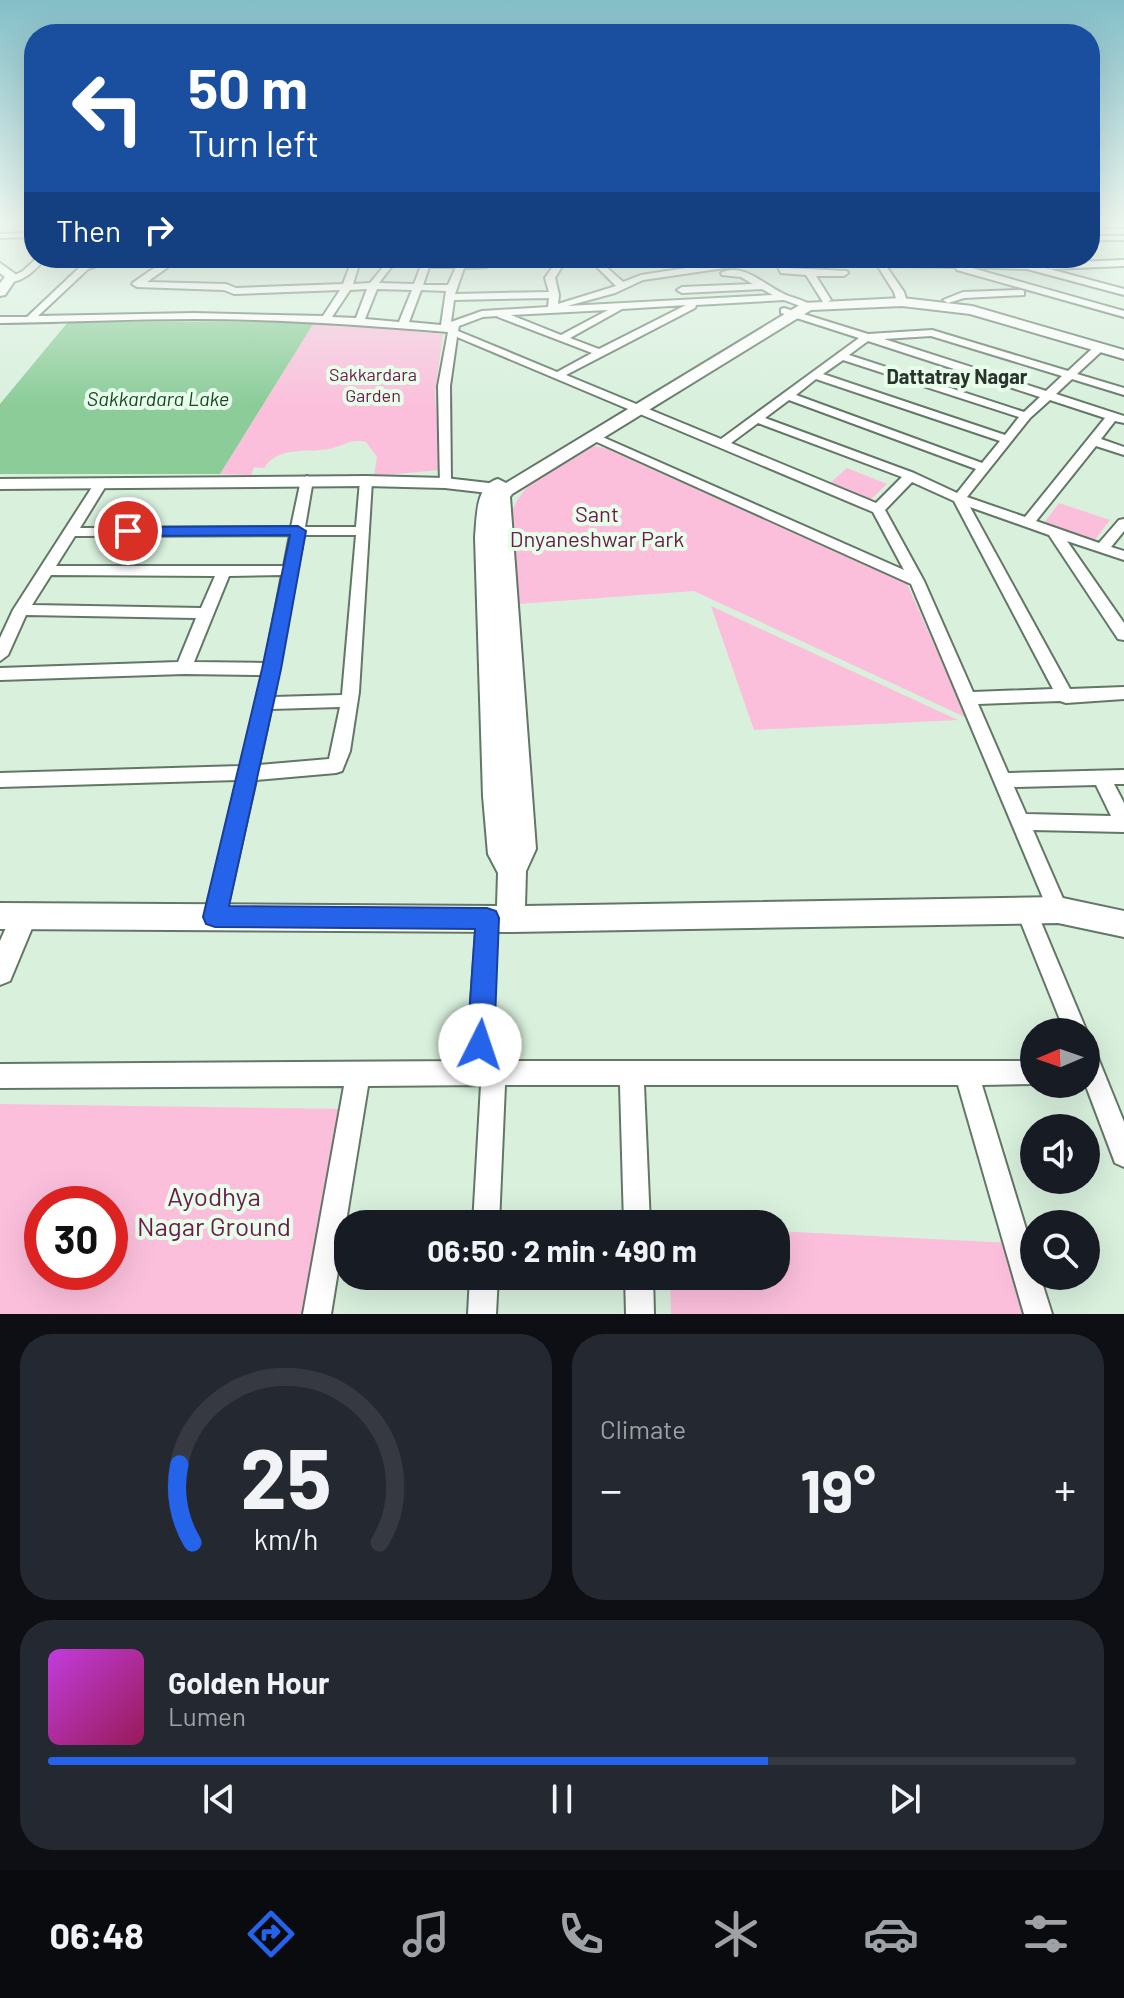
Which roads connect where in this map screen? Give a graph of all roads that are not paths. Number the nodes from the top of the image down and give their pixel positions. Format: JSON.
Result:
{"nodes":[{"id":1,"x":68,"y":283,"type":"edge"},
{"id":2,"x":138,"y":283,"type":"edge"},
{"id":3,"x":348,"y":283,"type":"edge"},
{"id":4,"x":375,"y":283,"type":"edge"},
{"id":5,"x":417,"y":283,"type":"edge"},
{"id":6,"x":453,"y":283,"type":"edge"},
{"id":7,"x":551,"y":283,"type":"edge"},
{"id":8,"x":613,"y":283,"type":"edge"},
{"id":9,"x":628,"y":283,"type":"edge"},
{"id":10,"x":759,"y":283,"type":"edge"},
{"id":11,"x":802,"y":283,"type":"edge"},
{"id":12,"x":892,"y":283,"type":"edge"},
{"id":13,"x":1008,"y":283,"type":"edge"},
{"id":14,"x":1092,"y":283,"type":"edge"},
{"id":15,"x":672,"y":285,"type":"dead end"},
{"id":16,"x":1124,"y":285,"type":"edge"},
{"id":17,"x":373,"y":286,"type":"junction"},
{"id":18,"x":764,"y":286,"type":"junction"},
{"id":19,"x":1102,"y":286,"type":"junction"},
{"id":20,"x":347,"y":287,"type":"junction"},
{"id":21,"x":415,"y":287,"type":"junction"},
{"id":22,"x":617,"y":288,"type":"junction"},
{"id":23,"x":682,"y":290,"type":"dead end"},
{"id":24,"x":450,"y":292,"type":"junction"},
{"id":25,"x":1041,"y":292,"type":"junction"},
{"id":26,"x":1124,"y":292,"type":"edge"},
{"id":27,"x":554,"y":295,"type":"junction"},
{"id":28,"x":901,"y":299,"type":"junction"},
{"id":29,"x":948,"y":300,"type":"junction"},
{"id":30,"x":700,"y":302,"type":"junction"},
{"id":31,"x":800,"y":305,"type":"junction"},
{"id":32,"x":622,"y":306,"type":"junction"},
{"id":33,"x":552,"y":310,"type":"junction"},
{"id":34,"x":496,"y":313,"type":"junction"},
{"id":35,"x":1124,"y":314,"type":"edge"},
{"id":36,"x":30,"y":319,"type":"junction"},
{"id":37,"x":326,"y":319,"type":"junction"},
{"id":38,"x":0,"y":320,"type":"edge"},
{"id":39,"x":359,"y":323,"type":"junction"},
{"id":40,"x":402,"y":327,"type":"junction"},
{"id":41,"x":451,"y":329,"type":"junction"},
{"id":42,"x":867,"y":337,"type":"junction"},
{"id":43,"x":562,"y":338,"type":"junction"},
{"id":44,"x":1099,"y":348,"type":"junction"},
{"id":45,"x":1124,"y":352,"type":"edge"},
{"id":46,"x":600,"y":353,"type":"junction"},
{"id":47,"x":842,"y":356,"type":"junction"},
{"id":48,"x":1070,"y":375,"type":"junction"},
{"id":49,"x":557,"y":376,"type":"junction"},
{"id":50,"x":817,"y":376,"type":"junction"},
{"id":51,"x":1124,"y":392,"type":"edge"},
{"id":52,"x":787,"y":395,"type":"junction"},
{"id":53,"x":1048,"y":395,"type":"junction"},
{"id":54,"x":634,"y":407,"type":"junction"},
{"id":55,"x":1026,"y":416,"type":"junction"},
{"id":56,"x":1119,"y":418,"type":"edge"},
{"id":57,"x":758,"y":419,"type":"junction"},
{"id":58,"x":594,"y":438,"type":"junction"},
{"id":59,"x":1009,"y":440,"type":"junction"},
{"id":60,"x":1094,"y":441,"type":"junction"},
{"id":61,"x":722,"y":444,"type":"junction"},
{"id":62,"x":1124,"y":451,"type":"edge"},
{"id":63,"x":553,"y":457,"type":"junction"},
{"id":64,"x":985,"y":468,"type":"junction"},
{"id":65,"x":910,"y":476,"type":"junction"},
{"id":66,"x":307,"y":480,"type":"junction"},
{"id":67,"x":366,"y":481,"type":"junction"},
{"id":68,"x":445,"y":483,"type":"junction"},
{"id":69,"x":0,"y":484,"type":"edge"},
{"id":70,"x":101,"y":484,"type":"junction"},
{"id":71,"x":500,"y":488,"type":"junction"},
{"id":72,"x":959,"y":499,"type":"junction"},
{"id":73,"x":878,"y":509,"type":"junction"},
{"id":74,"x":1028,"y":523,"type":"junction"},
{"id":75,"x":1124,"y":523,"type":"edge"},
{"id":76,"x":298,"y":531,"type":"junction"},
{"id":77,"x":363,"y":531,"type":"junction"},
{"id":78,"x":71,"y":532,"type":"junction"},
{"id":79,"x":1054,"y":532,"type":"junction"},
{"id":80,"x":1102,"y":548,"type":"junction"},
{"id":81,"x":1124,"y":556,"type":"edge"},
{"id":82,"x":47,"y":570,"type":"junction"},
{"id":83,"x":291,"y":570,"type":"junction"},
{"id":84,"x":224,"y":572,"type":"junction"},
{"id":85,"x":917,"y":581,"type":"junction"},
{"id":86,"x":21,"y":610,"type":"junction"},
{"id":87,"x":206,"y":613,"type":"junction"},
{"id":88,"x":1124,"y":635,"type":"edge"},
{"id":89,"x":0,"y":655,"type":"edge"},
{"id":90,"x":184,"y":668,"type":"junction"},
{"id":91,"x":272,"y":669,"type":"junction"},
{"id":92,"x":0,"y":674,"type":"edge"},
{"id":93,"x":1124,"y":693,"type":"edge"},
{"id":94,"x":1066,"y":697,"type":"junction"},
{"id":95,"x":966,"y":698,"type":"junction"},
{"id":96,"x":348,"y":701,"type":"junction"},
{"id":97,"x":264,"y":703,"type":"junction"},
{"id":98,"x":249,"y":773,"type":"junction"},
{"id":99,"x":1124,"y":777,"type":"edge"},
{"id":100,"x":1102,"y":778,"type":"junction"},
{"id":101,"x":0,"y":780,"type":"edge"},
{"id":102,"x":1004,"y":780,"type":"junction"},
{"id":103,"x":1020,"y":822,"type":"junction"},
{"id":104,"x":1124,"y":823,"type":"edge"},
{"id":105,"x":1026,"y":910,"type":"junction"},
{"id":106,"x":1058,"y":910,"type":"junction"},
{"id":107,"x":12,"y":916,"type":"edge"},
{"id":108,"x":215,"y":917,"type":"junction"},
{"id":109,"x":499,"y":918,"type":"junction"},
{"id":110,"x":1124,"y":924,"type":"edge"},
{"id":111,"x":0,"y":972,"type":"edge"},
{"id":112,"x":1070,"y":1018,"type":"edge"},
{"id":113,"x":966,"y":1071,"type":"junction"},
{"id":114,"x":1020,"y":1073,"type":"edge"},
{"id":115,"x":358,"y":1074,"type":"junction"},
{"id":116,"x":486,"y":1074,"type":"junction"},
{"id":117,"x":632,"y":1074,"type":"junction"},
{"id":118,"x":0,"y":1076,"type":"edge"},
{"id":119,"x":1100,"y":1097,"type":"edge"},
{"id":120,"x":1124,"y":1154,"type":"edge"},
{"id":121,"x":486,"y":1210,"type":"edge"},
{"id":122,"x":637,"y":1210,"type":"edge"},
{"id":123,"x":483,"y":1290,"type":"edge"},
{"id":124,"x":639,"y":1290,"type":"edge"},
{"id":125,"x":317,"y":1314,"type":"edge"},
{"id":126,"x":482,"y":1314,"type":"edge"},
{"id":127,"x":640,"y":1314,"type":"edge"},
{"id":128,"x":1038,"y":1314,"type":"edge"}],
"edges":[{"from":1,"to":36,"type":"street"},
{"from":2,"to":20,"type":"street"},
{"from":3,"to":20,"type":"street"},
{"from":4,"to":17,"type":"street"},
{"from":5,"to":21,"type":"street"},
{"from":6,"to":24,"type":"street"},
{"from":7,"to":27,"type":"street"},
{"from":8,"to":22,"type":"street"},
{"from":9,"to":22,"type":"street"},
{"from":10,"to":18,"type":"street"},
{"from":11,"to":31,"type":"street"},
{"from":12,"to":28,"type":"street"},
{"from":13,"to":25,"type":"street"},
{"from":14,"to":19,"type":"street"},
{"from":15,"to":22,"type":"street"},
{"from":16,"to":19,"type":"street"},
{"from":17,"to":20,"type":"street"},
{"from":17,"to":21,"type":"street"},
{"from":17,"to":39,"type":"street"},
{"from":18,"to":23,"type":"street"},
{"from":18,"to":31,"type":"street"},
{"from":19,"to":26,"type":"street"},
{"from":20,"to":37,"type":"street"},
{"from":21,"to":24,"type":"street"},
{"from":21,"to":40,"type":"street"},
{"from":22,"to":33,"type":"street"},
{"from":24,"to":27,"type":"street"},
{"from":24,"to":41,"type":"street"},
{"from":25,"to":29,"type":"street"},
{"from":25,"to":35,"type":"street"},
{"from":27,"to":33,"type":"street"},
{"from":28,"to":29,"type":"main road"},
{"from":28,"to":31,"type":"main road"},
{"from":28,"to":44,"type":"main road"},
{"from":29,"to":45,"type":"main road"},
{"from":30,"to":31,"type":"street"},
{"from":30,"to":32,"type":"street"},
{"from":30,"to":46,"type":"street"},
{"from":31,"to":42,"type":"street"},
{"from":31,"to":54,"type":"main road"},
{"from":32,"to":33,"type":"street"},
{"from":32,"to":43,"type":"street"},
{"from":33,"to":34,"type":"street"},
{"from":34,"to":41,"type":"street"},
{"from":34,"to":43,"type":"street"},
{"from":36,"to":37,"type":"street"},
{"from":36,"to":38,"type":"street"},
{"from":37,"to":39,"type":"street"},
{"from":39,"to":40,"type":"street"},
{"from":40,"to":41,"type":"street"},
{"from":41,"to":49,"type":"street"},
{"from":41,"to":68,"type":"street"},
{"from":42,"to":47,"type":"street"},
{"from":42,"to":48,"type":"street"},
{"from":42,"to":53,"type":"street"},
{"from":43,"to":46,"type":"street"},
{"from":44,"to":45,"type":"main road"},
{"from":44,"to":48,"type":"street"},
{"from":46,"to":49,"type":"street"},
{"from":47,"to":50,"type":"street"},
{"from":47,"to":55,"type":"street"},
{"from":48,"to":51,"type":"street"},
{"from":48,"to":53,"type":"street"},
{"from":49,"to":54,"type":"street"},
{"from":50,"to":52,"type":"street"},
{"from":50,"to":59,"type":"street"},
{"from":52,"to":57,"type":"street"},
{"from":52,"to":64,"type":"street"},
{"from":53,"to":55,"type":"street"},
{"from":53,"to":56,"type":"street"},
{"from":54,"to":58,"type":"main road"},
{"from":54,"to":61,"type":"street"},
{"from":54,"to":63,"type":"main road"},
{"from":55,"to":59,"type":"street"},
{"from":56,"to":60,"type":"street"},
{"from":57,"to":61,"type":"street"},
{"from":57,"to":65,"type":"street"},
{"from":58,"to":63,"type":"main road"},
{"from":58,"to":85,"type":"street"},
{"from":59,"to":64,"type":"street"},
{"from":60,"to":62,"type":"street"},
{"from":60,"to":74,"type":"street"},
{"from":61,"to":73,"type":"street"},
{"from":63,"to":71,"type":"main road"},
{"from":64,"to":72,"type":"street"},
{"from":65,"to":72,"type":"street"},
{"from":65,"to":73,"type":"street"},
{"from":66,"to":67,"type":"street"},
{"from":66,"to":70,"type":"street"},
{"from":66,"to":76,"type":"street"},
{"from":67,"to":68,"type":"street"},
{"from":67,"to":77,"type":"street"},
{"from":68,"to":71,"type":"street"},
{"from":69,"to":70,"type":"street"},
{"from":70,"to":78,"type":"street"},
{"from":71,"to":109,"type":"main road"},
{"from":72,"to":74,"type":"street"},
{"from":72,"to":94,"type":"street"},
{"from":73,"to":85,"type":"street"},
{"from":74,"to":79,"type":"street"},
{"from":75,"to":80,"type":"street"},
{"from":76,"to":77,"type":"street"},
{"from":76,"to":78,"type":"street"},
{"from":76,"to":83,"type":"street"},
{"from":77,"to":96,"type":"street"},
{"from":78,"to":82,"type":"street"},
{"from":79,"to":80,"type":"street"},
{"from":79,"to":88,"type":"street"},
{"from":80,"to":81,"type":"street"},
{"from":82,"to":84,"type":"street"},
{"from":82,"to":86,"type":"street"},
{"from":83,"to":84,"type":"street"},
{"from":83,"to":91,"type":"street"},
{"from":84,"to":87,"type":"street"},
{"from":85,"to":95,"type":"street"},
{"from":86,"to":87,"type":"street"},
{"from":86,"to":89,"type":"street"},
{"from":87,"to":90,"type":"street"},
{"from":90,"to":91,"type":"street"},
{"from":90,"to":92,"type":"street"},
{"from":91,"to":97,"type":"street"},
{"from":93,"to":94,"type":"street"},
{"from":94,"to":95,"type":"street"},
{"from":95,"to":102,"type":"street"},
{"from":96,"to":97,"type":"street"},
{"from":96,"to":98,"type":"street"},
{"from":97,"to":98,"type":"street"},
{"from":98,"to":101,"type":"street"},
{"from":98,"to":108,"type":"street"},
{"from":99,"to":100,"type":"street"},
{"from":100,"to":102,"type":"street"},
{"from":100,"to":104,"type":"street"},
{"from":102,"to":103,"type":"street"},
{"from":103,"to":104,"type":"street"},
{"from":103,"to":106,"type":"street"},
{"from":105,"to":106,"type":"main road"},
{"from":105,"to":109,"type":"main road"},
{"from":105,"to":112,"type":"street"},
{"from":106,"to":110,"type":"main road"},
{"from":107,"to":108,"type":"main road"},
{"from":107,"to":111,"type":"street"},
{"from":108,"to":109,"type":"main road"},
{"from":109,"to":116,"type":"street"},
{"from":113,"to":114,"type":"street"},
{"from":113,"to":117,"type":"street"},
{"from":113,"to":128,"type":"street"},
{"from":115,"to":116,"type":"street"},
{"from":115,"to":118,"type":"street"},
{"from":115,"to":125,"type":"street"},
{"from":116,"to":117,"type":"street"},
{"from":116,"to":121,"type":"street"},
{"from":117,"to":122,"type":"street"},
{"from":119,"to":120,"type":"street"},
{"from":123,"to":126,"type":"street"},
{"from":124,"to":127,"type":"street"}]}
